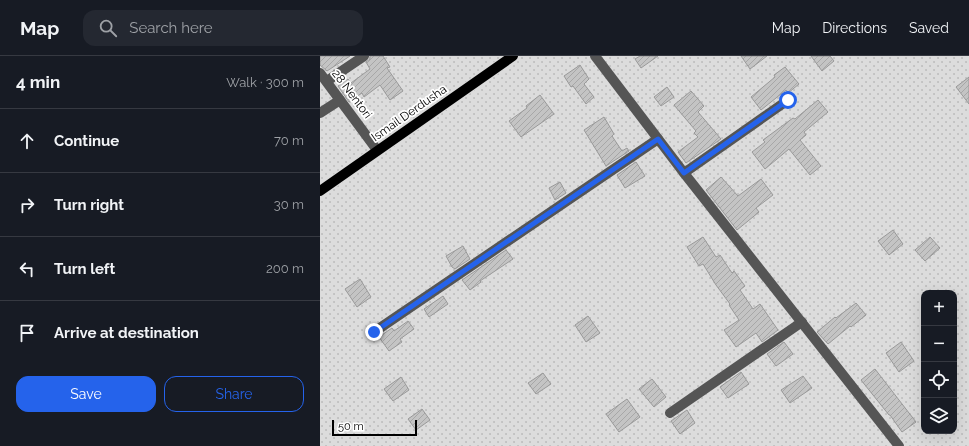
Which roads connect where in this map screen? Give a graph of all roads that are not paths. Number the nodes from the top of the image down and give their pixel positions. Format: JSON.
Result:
{"nodes":[{"id":1,"x":364,"y":56,"type":"edge"},
{"id":2,"x":513,"y":56,"type":"edge"},
{"id":3,"x":595,"y":56,"type":"edge"},
{"id":4,"x":320,"y":73,"type":"edge"},
{"id":5,"x":327,"y":81,"type":"junction"},
{"id":6,"x":340,"y":100,"type":"junction"},
{"id":7,"x":788,"y":100,"type":"dead end"},
{"id":8,"x":320,"y":113,"type":"edge"},
{"id":9,"x":658,"y":139,"type":"junction"},
{"id":10,"x":377,"y":150,"type":"junction"},
{"id":11,"x":684,"y":173,"type":"junction"},
{"id":12,"x":320,"y":190,"type":"edge"},
{"id":13,"x":802,"y":322,"type":"junction"},
{"id":14,"x":374,"y":332,"type":"dead end"},
{"id":15,"x":670,"y":413,"type":"dead end"},
{"id":16,"x":899,"y":446,"type":"edge"}],
"edges":[{"from":1,"to":5,"type":"street"},
{"from":2,"to":10,"type":"main road","name":"Ismail Derdusha"},
{"from":3,"to":9,"type":"street"},
{"from":4,"to":5,"type":"street","name":"28 Nentori"},
{"from":5,"to":6,"type":"street","name":"28 Nentori"},
{"from":6,"to":8,"type":"street"},
{"from":6,"to":10,"type":"street","name":"28 Nentori"},
{"from":7,"to":11,"type":"street"},
{"from":9,"to":11,"type":"street"},
{"from":9,"to":14,"type":"street"},
{"from":10,"to":12,"type":"main road","name":"Ismail Derdusha"},
{"from":11,"to":13,"type":"street"},
{"from":13,"to":15,"type":"street"},
{"from":13,"to":16,"type":"street"}]}
